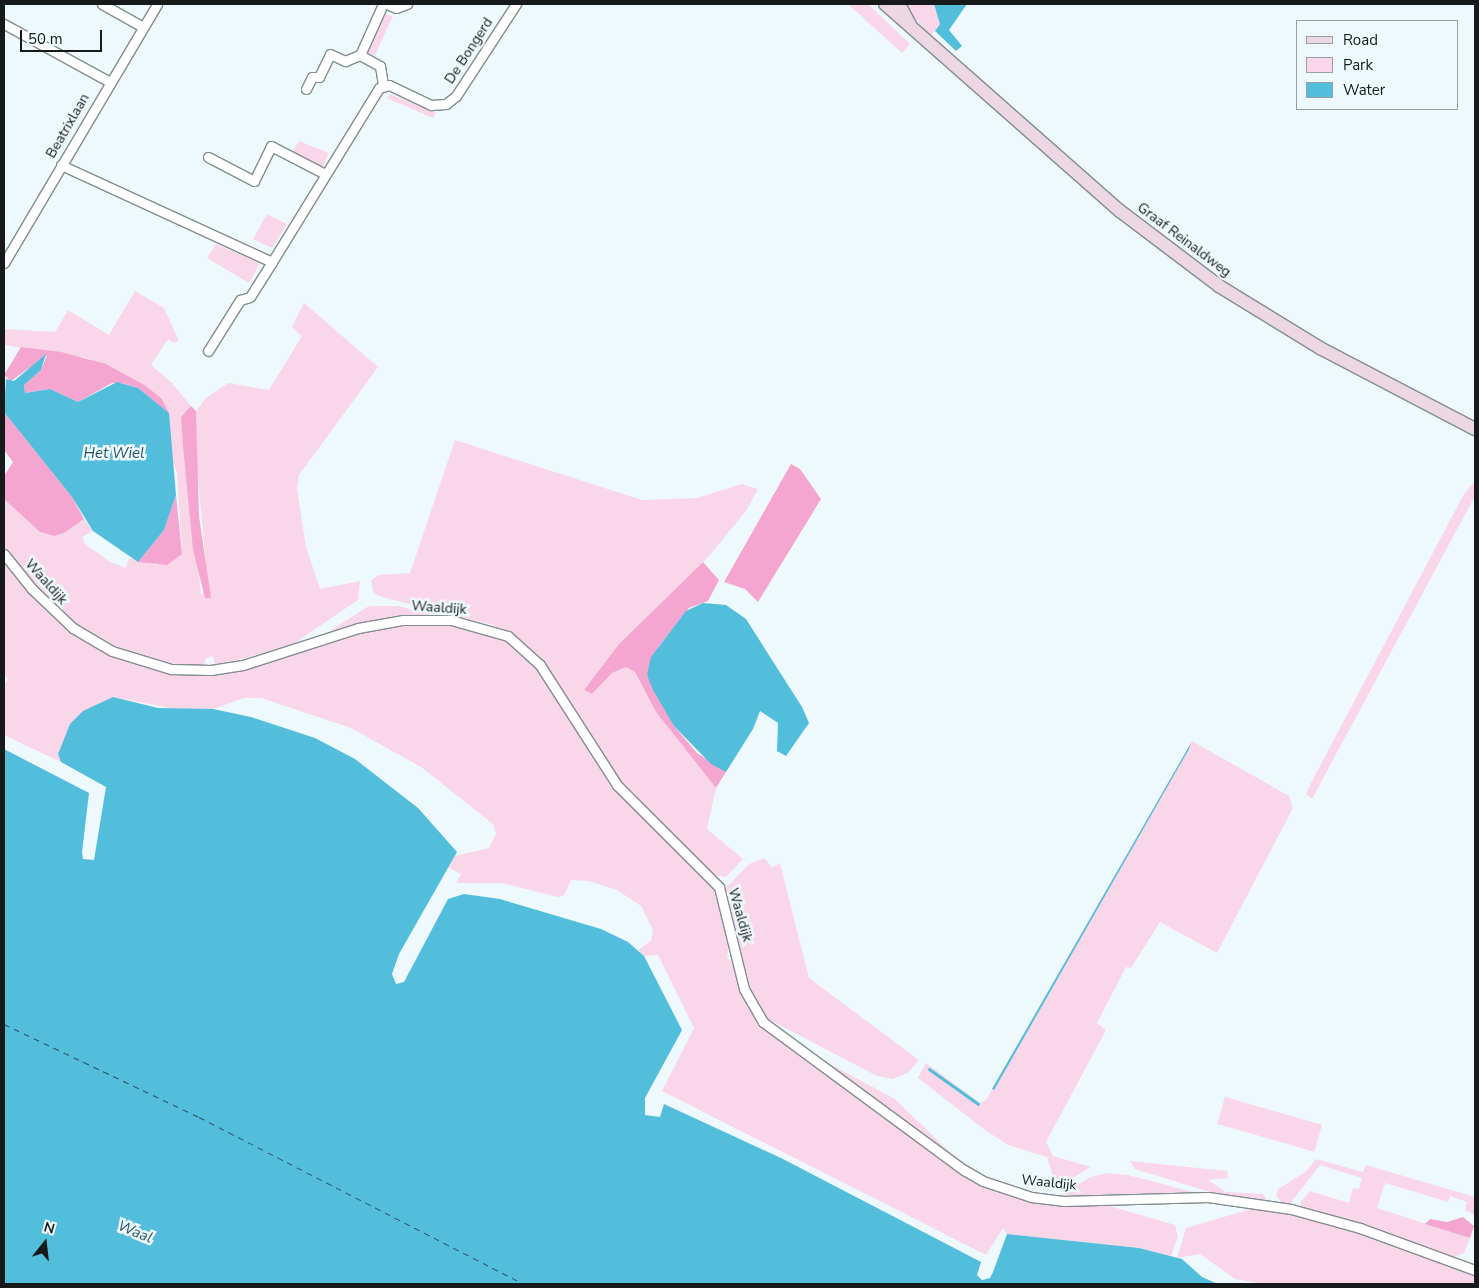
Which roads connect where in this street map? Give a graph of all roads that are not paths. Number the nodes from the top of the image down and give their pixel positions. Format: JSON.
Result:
{"nodes":[{"id":1,"x":102,"y":4,"type":"edge"},
{"id":2,"x":157,"y":4,"type":"edge"},
{"id":3,"x":383,"y":4,"type":"edge"},
{"id":4,"x":388,"y":4,"type":"edge"},
{"id":5,"x":407,"y":4,"type":"edge"},
{"id":6,"x":516,"y":4,"type":"edge"},
{"id":7,"x":885,"y":4,"type":"edge"},
{"id":8,"x":899,"y":4,"type":"edge"},
{"id":9,"x":4,"y":24,"type":"edge"},
{"id":10,"x":910,"y":25,"type":"junction"},
{"id":11,"x":143,"y":27,"type":"junction"},
{"id":12,"x":360,"y":55,"type":"junction"},
{"id":13,"x":110,"y":82,"type":"junction"},
{"id":14,"x":383,"y":86,"type":"junction"},
{"id":15,"x":306,"y":89,"type":"dead end"},
{"id":16,"x":208,"y":158,"type":"dead end"},
{"id":17,"x":62,"y":165,"type":"junction"},
{"id":18,"x":325,"y":174,"type":"junction"},
{"id":19,"x":4,"y":262,"type":"edge"},
{"id":20,"x":272,"y":262,"type":"junction"},
{"id":21,"x":208,"y":351,"type":"dead end"},
{"id":22,"x":1475,"y":429,"type":"edge"},
{"id":23,"x":4,"y":554,"type":"edge"},
{"id":24,"x":1475,"y":1270,"type":"edge"}],
"edges":[{"from":1,"to":11,"type":"street"},
{"from":2,"to":11,"type":"street","name":"Beatrixlaan"},
{"from":3,"to":12,"type":"street"},
{"from":4,"to":5,"type":"street"},
{"from":6,"to":14,"type":"street","name":"De Bongerd"},
{"from":7,"to":10,"type":"main road","name":"Graaf Reinaldweg"},
{"from":8,"to":10,"type":"main road","name":"Graaf Reinaldweg"},
{"from":9,"to":13,"type":"street"},
{"from":10,"to":22,"type":"main road","name":"Graaf Reinaldweg"},
{"from":11,"to":13,"type":"street","name":"Beatrixlaan"},
{"from":12,"to":14,"type":"street"},
{"from":12,"to":15,"type":"street"},
{"from":13,"to":17,"type":"street","name":"Beatrixlaan"},
{"from":14,"to":18,"type":"street"},
{"from":16,"to":18,"type":"street"},
{"from":17,"to":19,"type":"street","name":"Beatrixlaan"},
{"from":17,"to":20,"type":"street"},
{"from":18,"to":20,"type":"street"},
{"from":20,"to":21,"type":"street"},
{"from":23,"to":24,"type":"street","name":"Waaldijk"}]}
